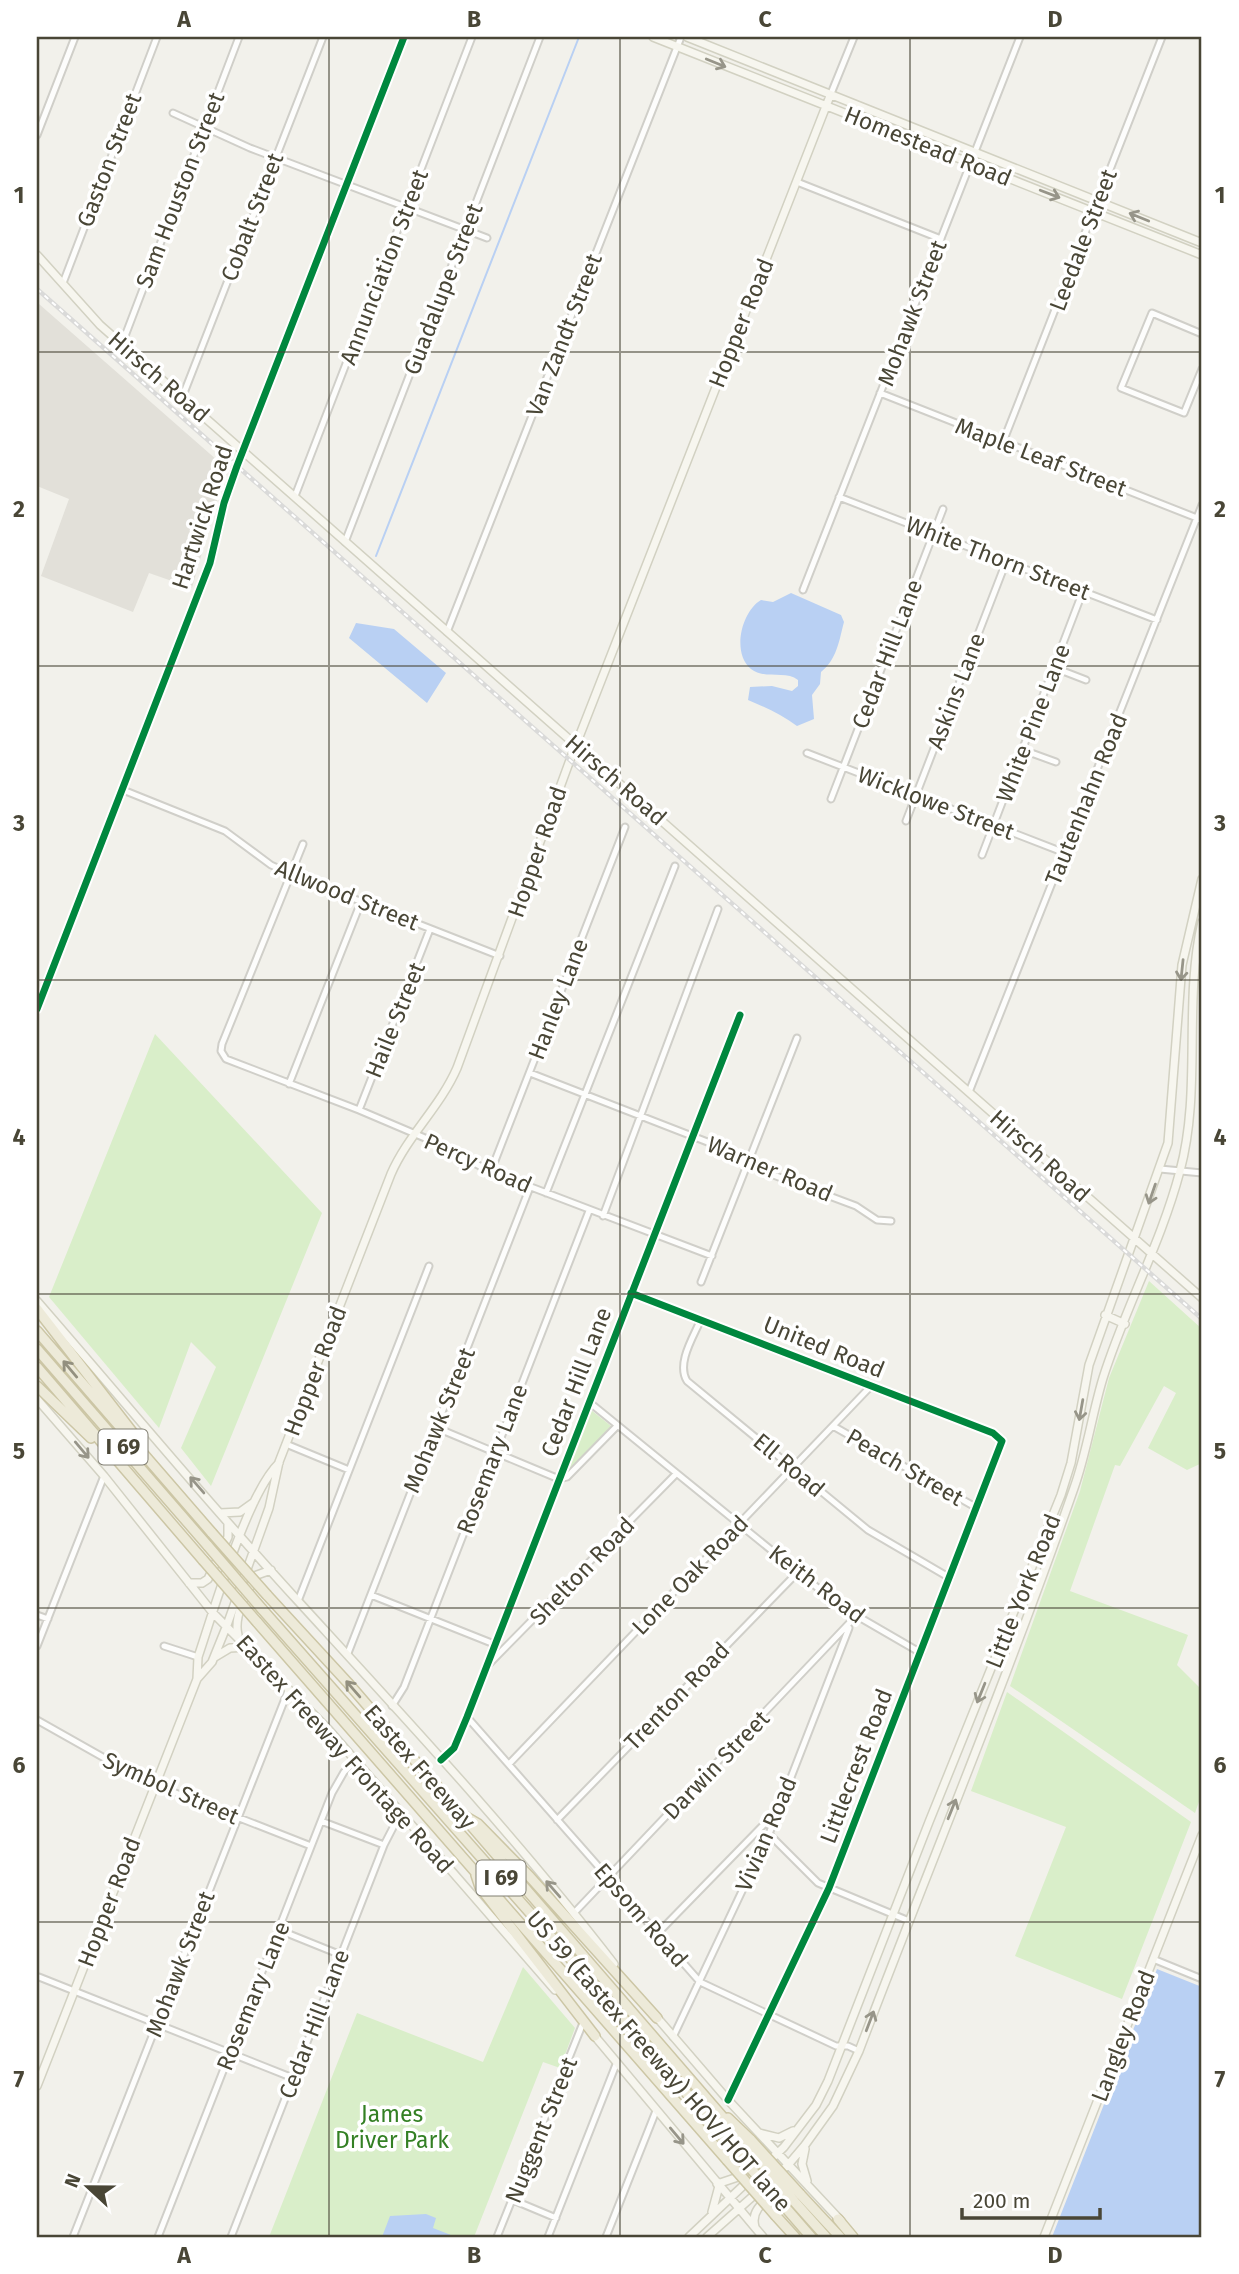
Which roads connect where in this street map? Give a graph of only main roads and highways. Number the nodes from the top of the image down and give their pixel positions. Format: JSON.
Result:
{"nodes":[{"id":1,"x":404,"y":37,"type":"edge"},
{"id":2,"x":653,"y":37,"type":"edge"},
{"id":3,"x":687,"y":37,"type":"edge"},
{"id":4,"x":746,"y":60,"type":"junction"},
{"id":5,"x":742,"y":73,"type":"junction"},
{"id":6,"x":830,"y":96,"type":"junction"},
{"id":7,"x":827,"y":106,"type":"junction"},
{"id":8,"x":908,"y":126,"type":"junction"},
{"id":9,"x":904,"y":137,"type":"junction"},
{"id":10,"x":1033,"y":175,"type":"junction"},
{"id":11,"x":1028,"y":186,"type":"junction"},
{"id":12,"x":1198,"y":241,"type":"edge"},
{"id":13,"x":1190,"y":250,"type":"junction"},
{"id":14,"x":37,"y":254,"type":"edge"},
{"id":15,"x":1202,"y":255,"type":"edge"},
{"id":16,"x":243,"y":451,"type":"junction"},
{"id":17,"x":576,"y":744,"type":"junction"},
{"id":18,"x":1202,"y":880,"type":"edge"},
{"id":19,"x":1202,"y":922,"type":"edge"},
{"id":20,"x":1201,"y":932,"type":"edge"},
{"id":21,"x":37,"y":1009,"type":"edge"},
{"id":22,"x":1135,"y":1240,"type":"junction"},
{"id":23,"x":1152,"y":1255,"type":"junction"},
{"id":24,"x":1202,"y":1298,"type":"edge"},
{"id":25,"x":37,"y":1301,"type":"edge"},
{"id":26,"x":37,"y":1308,"type":"edge"},
{"id":27,"x":1105,"y":1315,"type":"junction"},
{"id":28,"x":1125,"y":1324,"type":"junction"},
{"id":29,"x":37,"y":1331,"type":"edge"},
{"id":30,"x":37,"y":1349,"type":"edge"},
{"id":31,"x":37,"y":1367,"type":"edge"},
{"id":32,"x":37,"y":1386,"type":"edge"},
{"id":33,"x":37,"y":1399,"type":"edge"},
{"id":34,"x":145,"y":1459,"type":"junction"},
{"id":35,"x":279,"y":1462,"type":"junction"},
{"id":36,"x":153,"y":1500,"type":"junction"},
{"id":37,"x":255,"y":1501,"type":"junction"},
{"id":38,"x":220,"y":1513,"type":"junction"},
{"id":39,"x":227,"y":1520,"type":"junction"},
{"id":40,"x":241,"y":1537,"type":"junction"},
{"id":41,"x":253,"y":1550,"type":"junction"},
{"id":42,"x":271,"y":1570,"type":"junction"},
{"id":43,"x":189,"y":1583,"type":"junction"},
{"id":44,"x":213,"y":1612,"type":"junction"},
{"id":45,"x":228,"y":1625,"type":"junction"},
{"id":46,"x":240,"y":1640,"type":"junction"},
{"id":47,"x":247,"y":1647,"type":"junction"},
{"id":48,"x":214,"y":1658,"type":"junction"},
{"id":49,"x":197,"y":1679,"type":"junction"},
{"id":50,"x":459,"y":1812,"type":"junction"},
{"id":51,"x":929,"y":1822,"type":"junction"},
{"id":52,"x":944,"y":1829,"type":"junction"},
{"id":53,"x":1202,"y":1835,"type":"edge"},
{"id":54,"x":474,"y":1870,"type":"junction"},
{"id":55,"x":657,"y":2018,"type":"junction"},
{"id":56,"x":595,"y":2036,"type":"junction"},
{"id":57,"x":37,"y":2087,"type":"edge"},
{"id":58,"x":816,"y":2105,"type":"junction"},
{"id":59,"x":829,"y":2113,"type":"junction"},
{"id":60,"x":800,"y":2127,"type":"junction"},
{"id":61,"x":755,"y":2139,"type":"junction"},
{"id":62,"x":805,"y":2145,"type":"junction"},
{"id":63,"x":778,"y":2153,"type":"junction"},
{"id":64,"x":788,"y":2165,"type":"junction"},
{"id":65,"x":718,"y":2185,"type":"junction"},
{"id":66,"x":808,"y":2185,"type":"junction"},
{"id":67,"x":730,"y":2197,"type":"junction"},
{"id":68,"x":797,"y":2197,"type":"junction"},
{"id":69,"x":738,"y":2208,"type":"junction"},
{"id":70,"x":711,"y":2214,"type":"junction"},
{"id":71,"x":838,"y":2219,"type":"joint"},
{"id":72,"x":756,"y":2228,"type":"junction"},
{"id":73,"x":689,"y":2237,"type":"edge"},
{"id":74,"x":707,"y":2237,"type":"edge"},
{"id":75,"x":764,"y":2237,"type":"edge"},
{"id":76,"x":795,"y":2237,"type":"edge"},
{"id":77,"x":811,"y":2237,"type":"edge"},
{"id":78,"x":826,"y":2237,"type":"edge"},
{"id":79,"x":840,"y":2237,"type":"edge"},
{"id":80,"x":854,"y":2237,"type":"edge"},
{"id":81,"x":1044,"y":2237,"type":"edge"}],
"edges":[{"from":1,"to":16,"type":"main road","name":"Hartwick Road"},
{"from":2,"to":5,"type":"main road","name":"Homestead Road","one_way":true},
{"from":3,"to":4,"type":"main road","name":"Homestead Road"},
{"from":4,"to":5,"type":"main road"},
{"from":4,"to":6,"type":"main road","name":"Homestead Road"},
{"from":5,"to":7,"type":"main road","name":"Homestead Road"},
{"from":6,"to":7,"type":"main road","name":"Hopper Road"},
{"from":6,"to":8,"type":"main road","name":"Homestead Road"},
{"from":7,"to":9,"type":"main road","name":"Homestead Road"},
{"from":7,"to":17,"type":"main road","name":"Hopper Road"},
{"from":8,"to":9,"type":"main road"},
{"from":8,"to":10,"type":"main road","name":"Homestead Road"},
{"from":9,"to":11,"type":"main road","name":"Homestead Road"},
{"from":10,"to":11,"type":"main road"},
{"from":12,"to":10,"type":"main road","name":"Homestead Road","one_way":true},
{"from":11,"to":13,"type":"main road","name":"Homestead Road","one_way":true},
{"from":12,"to":13,"type":"main road"},
{"from":13,"to":15,"type":"main road","name":"Homestead Road"},
{"from":14,"to":16,"type":"main road","name":"Hirsch Road"},
{"from":16,"to":17,"type":"main road","name":"Hirsch Road"},
{"from":16,"to":21,"type":"main road","name":"Hartwick Road"},
{"from":17,"to":22,"type":"main road","name":"Hirsch Road"},
{"from":17,"to":35,"type":"main road","name":"Hopper Road"},
{"from":18,"to":22,"type":"main road","name":"Little York Road","one_way":true},
{"from":19,"to":20,"type":"main road","name":"Little York Road"},
{"from":20,"to":23,"type":"main road","name":"Little York Road"},
{"from":22,"to":23,"type":"main road","name":"Hirsch Road"},
{"from":22,"to":27,"type":"main road","name":"Little York Road"},
{"from":23,"to":24,"type":"main road","name":"Hirsch Road"},
{"from":23,"to":28,"type":"main road","name":"Little York Road"},
{"from":38,"to":25,"type":"main road","one_way":true},
{"from":26,"to":34,"type":"highway"},
{"from":27,"to":28,"type":"main road"},
{"from":27,"to":51,"type":"main road","name":"Little York Road","one_way":true},
{"from":52,"to":28,"type":"main road","name":"Little York Road","one_way":true},
{"from":34,"to":29,"type":"highway","name":"Eastex Freeway","number":"I 69","one_way":true},
{"from":30,"to":77,"type":"highway","name":"US 59 (Eastex Freeway) HOV/HOT lane","number":"I 69","bridge":true},
{"from":31,"to":36,"type":"highway","name":"Eastex Freeway","number":"I 69"},
{"from":32,"to":36,"type":"highway"},
{"from":33,"to":43,"type":"main road","name":"Eastex Freeway Frontage Road","one_way":true},
{"from":50,"to":34,"type":"highway","name":"Eastex Freeway","number":"I 69","one_way":true,"bridge":true},
{"from":35,"to":37,"type":"main road","name":"Hopper Road"},
{"from":35,"to":41,"type":"main road","name":"Hopper Road"},
{"from":36,"to":54,"type":"highway","name":"Eastex Freeway","number":"I 69","bridge":true},
{"from":37,"to":38,"type":"main road"},
{"from":37,"to":40,"type":"main road","name":"Hopper Road"},
{"from":38,"to":39,"type":"main road"},
{"from":39,"to":40,"type":"main road"},
{"from":39,"to":43,"type":"main road"},
{"from":40,"to":41,"type":"main road"},
{"from":40,"to":44,"type":"main road","name":"Hopper Road"},
{"from":41,"to":42,"type":"main road"},
{"from":41,"to":45,"type":"main road","name":"Hopper Road"},
{"from":42,"to":46,"type":"main road"},
{"from":55,"to":42,"type":"main road","one_way":true},
{"from":43,"to":44,"type":"main road","name":"Eastex Freeway Frontage Road"},
{"from":44,"to":45,"type":"main road","name":"Eastex Freeway Frontage Road"},
{"from":44,"to":49,"type":"main road","name":"Hopper Road"},
{"from":45,"to":46,"type":"main road","name":"Eastex Freeway Frontage Road"},
{"from":45,"to":48,"type":"main road","name":"Hopper Road"},
{"from":46,"to":47,"type":"main road","name":"Eastex Freeway Frontage Road"},
{"from":47,"to":48,"type":"main road"},
{"from":47,"to":56,"type":"main road","name":"Eastex Freeway Frontage Road"},
{"from":48,"to":49,"type":"main road","name":"Hopper Road"},
{"from":49,"to":57,"type":"main road","name":"Hopper Road"},
{"from":50,"to":55,"type":"highway"},
{"from":50,"to":61,"type":"highway","name":"Eastex Freeway","number":"I 69"},
{"from":51,"to":52,"type":"main road"},
{"from":51,"to":58,"type":"main road","name":"Little York Road"},
{"from":59,"to":52,"type":"main road","name":"Little York Road","one_way":true},
{"from":53,"to":81,"type":"main road","name":"Langley Road"},
{"from":54,"to":56,"type":"highway"},
{"from":54,"to":76,"type":"highway","name":"Eastex Freeway","number":"I 69","bridge":true},
{"from":55,"to":61,"type":"main road"},
{"from":56,"to":65,"type":"main road","name":"Eastex Freeway Frontage Road","one_way":true},
{"from":58,"to":59,"type":"main road"},
{"from":58,"to":60,"type":"main road","name":"Little York Road"},
{"from":59,"to":62,"type":"main road","name":"Little York Road"},
{"from":60,"to":61,"type":"main road"},
{"from":60,"to":63,"type":"main road","name":"Little York Road"},
{"from":61,"to":63,"type":"main road"},
{"from":61,"to":65,"type":"main road"},
{"from":61,"to":68,"type":"highway","name":"Eastex Freeway","number":"I 69","bridge":true},
{"from":62,"to":64,"type":"main road","name":"Little York Road"},
{"from":62,"to":66,"type":"main road"},
{"from":63,"to":64,"type":"main road"},
{"from":63,"to":67,"type":"main road","name":"Little York Road"},
{"from":64,"to":66,"type":"main road"},
{"from":64,"to":69,"type":"main road","name":"Little York Road"},
{"from":65,"to":67,"type":"main road","name":"Eastex Freeway Frontage Road"},
{"from":65,"to":70,"type":"main road"},
{"from":66,"to":71,"type":"main road"},
{"from":66,"to":72,"type":"main road"},
{"from":67,"to":69,"type":"main road","name":"Eastex Freeway Frontage Road"},
{"from":67,"to":70,"type":"main road","name":"Little York Road"},
{"from":68,"to":78,"type":"highway","name":"Eastex Freeway","number":"I 69"},
{"from":68,"to":79,"type":"highway"},
{"from":69,"to":72,"type":"main road","name":"Eastex Freeway Frontage Road"},
{"from":69,"to":74,"type":"main road","name":"Little York Road"},
{"from":70,"to":73,"type":"main road","name":"Little York Road"},
{"from":71,"to":80,"type":"highway"},
{"from":72,"to":75,"type":"main road","name":"Eastex Freeway Frontage Road"}]}
